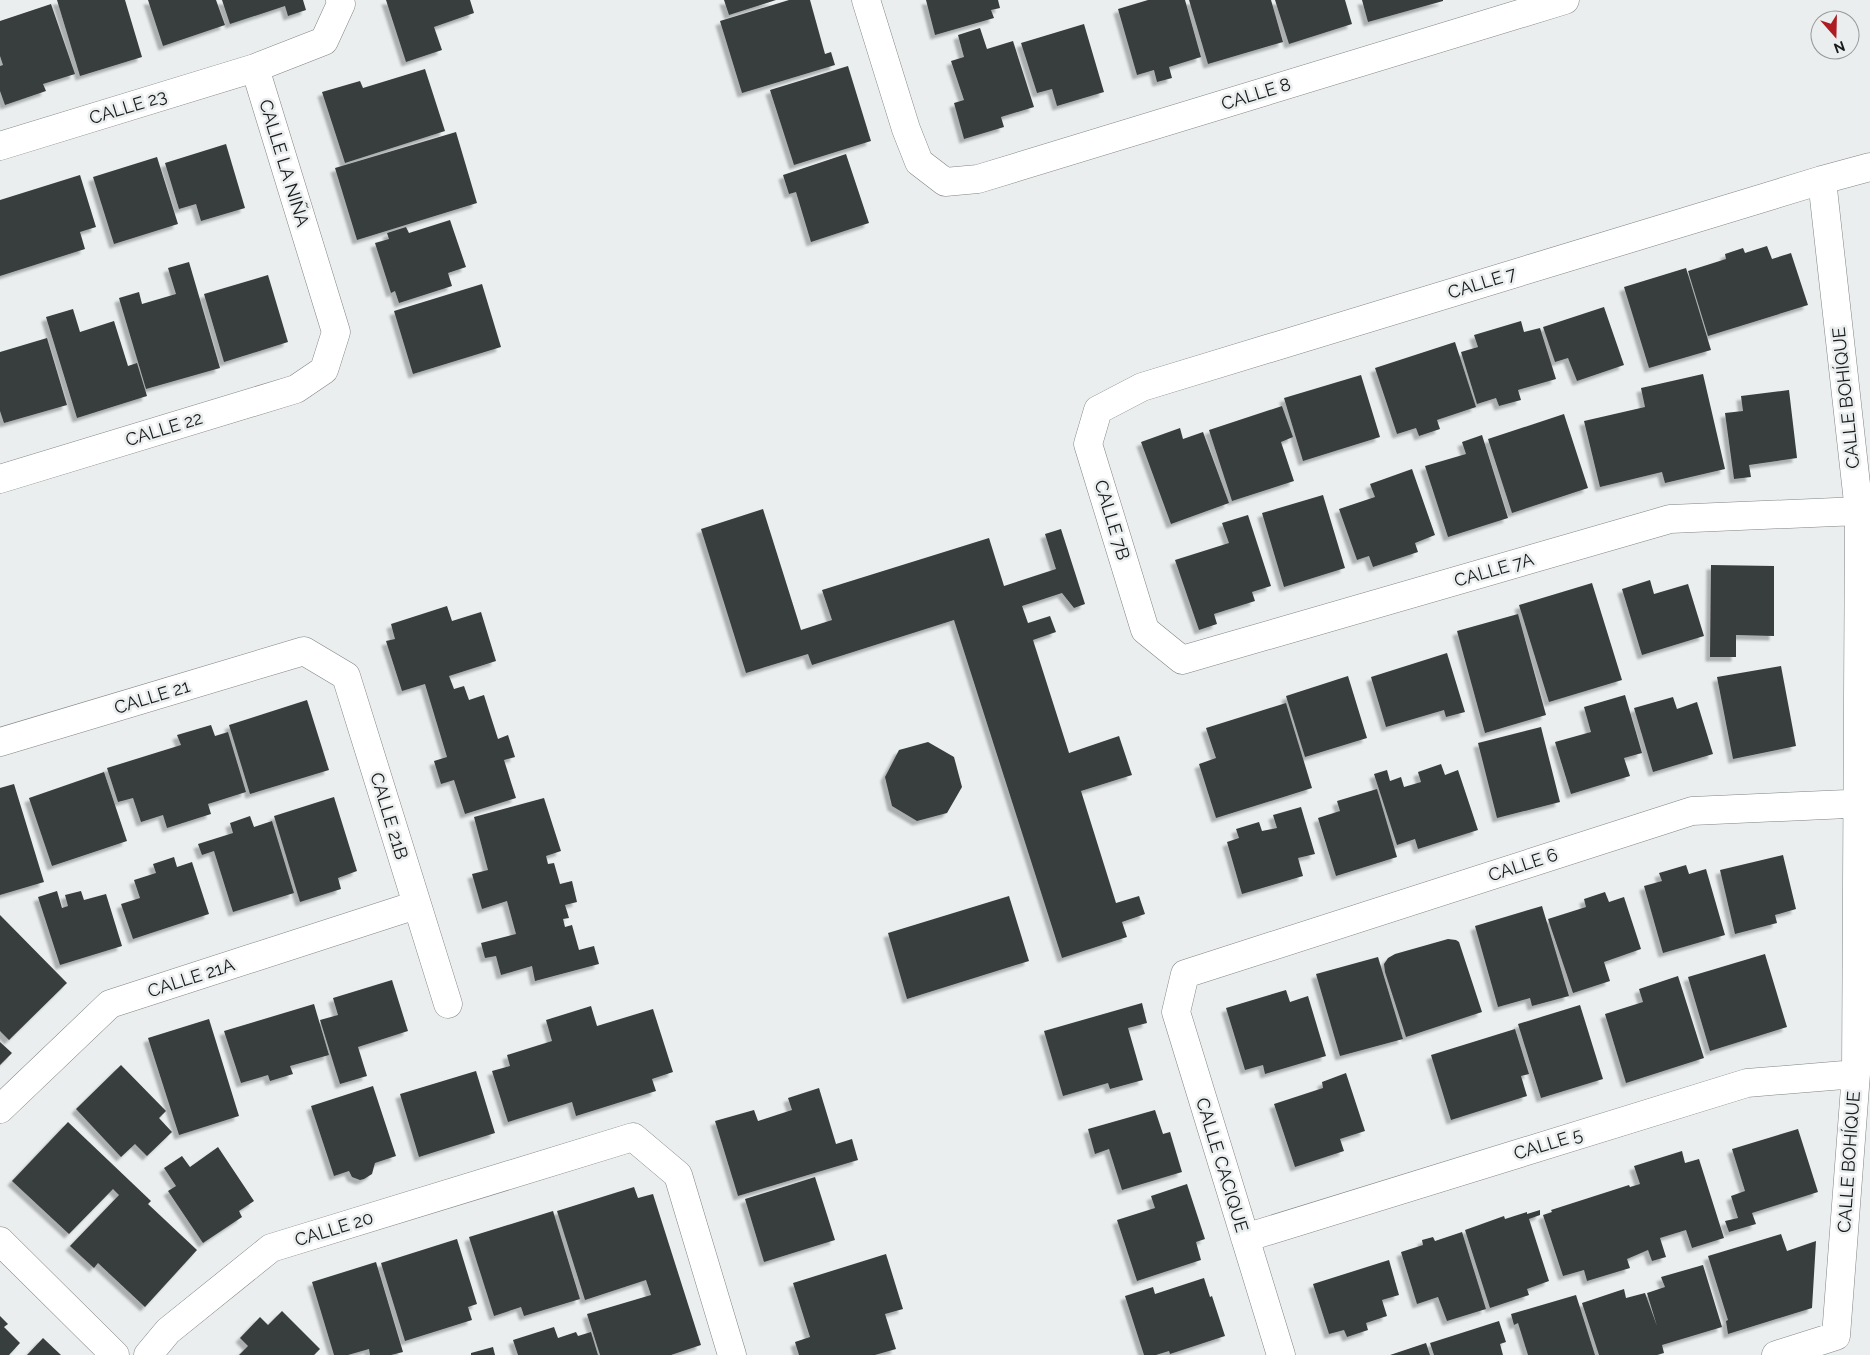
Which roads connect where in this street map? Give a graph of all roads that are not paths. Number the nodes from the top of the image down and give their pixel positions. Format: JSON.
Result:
{"nodes":[{"id":1,"x":340,"y":0,"type":"edge"},
{"id":2,"x":866,"y":0,"type":"edge"},
{"id":3,"x":1565,"y":0,"type":"edge"},
{"id":4,"x":255,"y":68,"type":"junction"},
{"id":5,"x":0,"y":146,"type":"edge"},
{"id":6,"x":1870,"y":167,"type":"edge"},
{"id":7,"x":1822,"y":180,"type":"junction"},
{"id":8,"x":324,"y":370,"type":"joint"},
{"id":9,"x":1098,"y":410,"type":"joint"},
{"id":10,"x":0,"y":479,"type":"edge"},
{"id":11,"x":1859,"y":511,"type":"junction"},
{"id":12,"x":1145,"y":630,"type":"joint"},
{"id":13,"x":304,"y":651,"type":"joint"},
{"id":14,"x":0,"y":742,"type":"edge"},
{"id":15,"x":1864,"y":803,"type":"edge"},
{"id":16,"x":416,"y":905,"type":"junction"},
{"id":17,"x":1185,"y":974,"type":"joint"},
{"id":18,"x":448,"y":1004,"type":"dead end"},
{"id":19,"x":1856,"y":1074,"type":"junction"},
{"id":20,"x":0,"y":1108,"type":"edge"},
{"id":21,"x":1245,"y":1238,"type":"junction"},
{"id":22,"x":0,"y":1241,"type":"edge"},
{"id":23,"x":115,"y":1355,"type":"edge"},
{"id":24,"x":148,"y":1355,"type":"edge"},
{"id":25,"x":732,"y":1355,"type":"edge"},
{"id":26,"x":1281,"y":1355,"type":"edge"},
{"id":27,"x":1776,"y":1355,"type":"edge"}],
"edges":[{"from":1,"to":4,"type":"street"},
{"from":2,"to":3,"type":"street","name":"CALLE 8"},
{"from":4,"to":5,"type":"street","name":"CALLE 23"},
{"from":4,"to":8,"type":"street","name":"CALLE LA NIÑA"},
{"from":6,"to":7,"type":"street","name":"CALLE 7"},
{"from":7,"to":9,"type":"street","name":"CALLE 7"},
{"from":7,"to":11,"type":"street","name":"CALLE BOHÍQUE"},
{"from":8,"to":10,"type":"street","name":"CALLE 22"},
{"from":9,"to":12,"type":"street","name":"CALLE 7B"},
{"from":11,"to":12,"type":"street","name":"CALLE 7A"},
{"from":11,"to":15,"type":"street","name":"CALLE BOHÍQUE"},
{"from":13,"to":14,"type":"street","name":"CALLE 21"},
{"from":13,"to":16,"type":"street","name":"CALLE 21B"},
{"from":15,"to":17,"type":"street","name":"CALLE 6"},
{"from":15,"to":19,"type":"street","name":"CALLE BOHÍQUE"},
{"from":16,"to":18,"type":"street","name":"CALLE 21B"},
{"from":16,"to":20,"type":"street","name":"CALLE 21A"},
{"from":17,"to":21,"type":"street","name":"CALLE CACIQUE"},
{"from":19,"to":21,"type":"street","name":"CALLE 5"},
{"from":19,"to":27,"type":"street","name":"CALLE BOHÍQUE"},
{"from":21,"to":26,"type":"street","name":"CALLE CACIQUE"},
{"from":22,"to":23,"type":"street"},
{"from":24,"to":25,"type":"street","name":"CALLE 20"}]}
